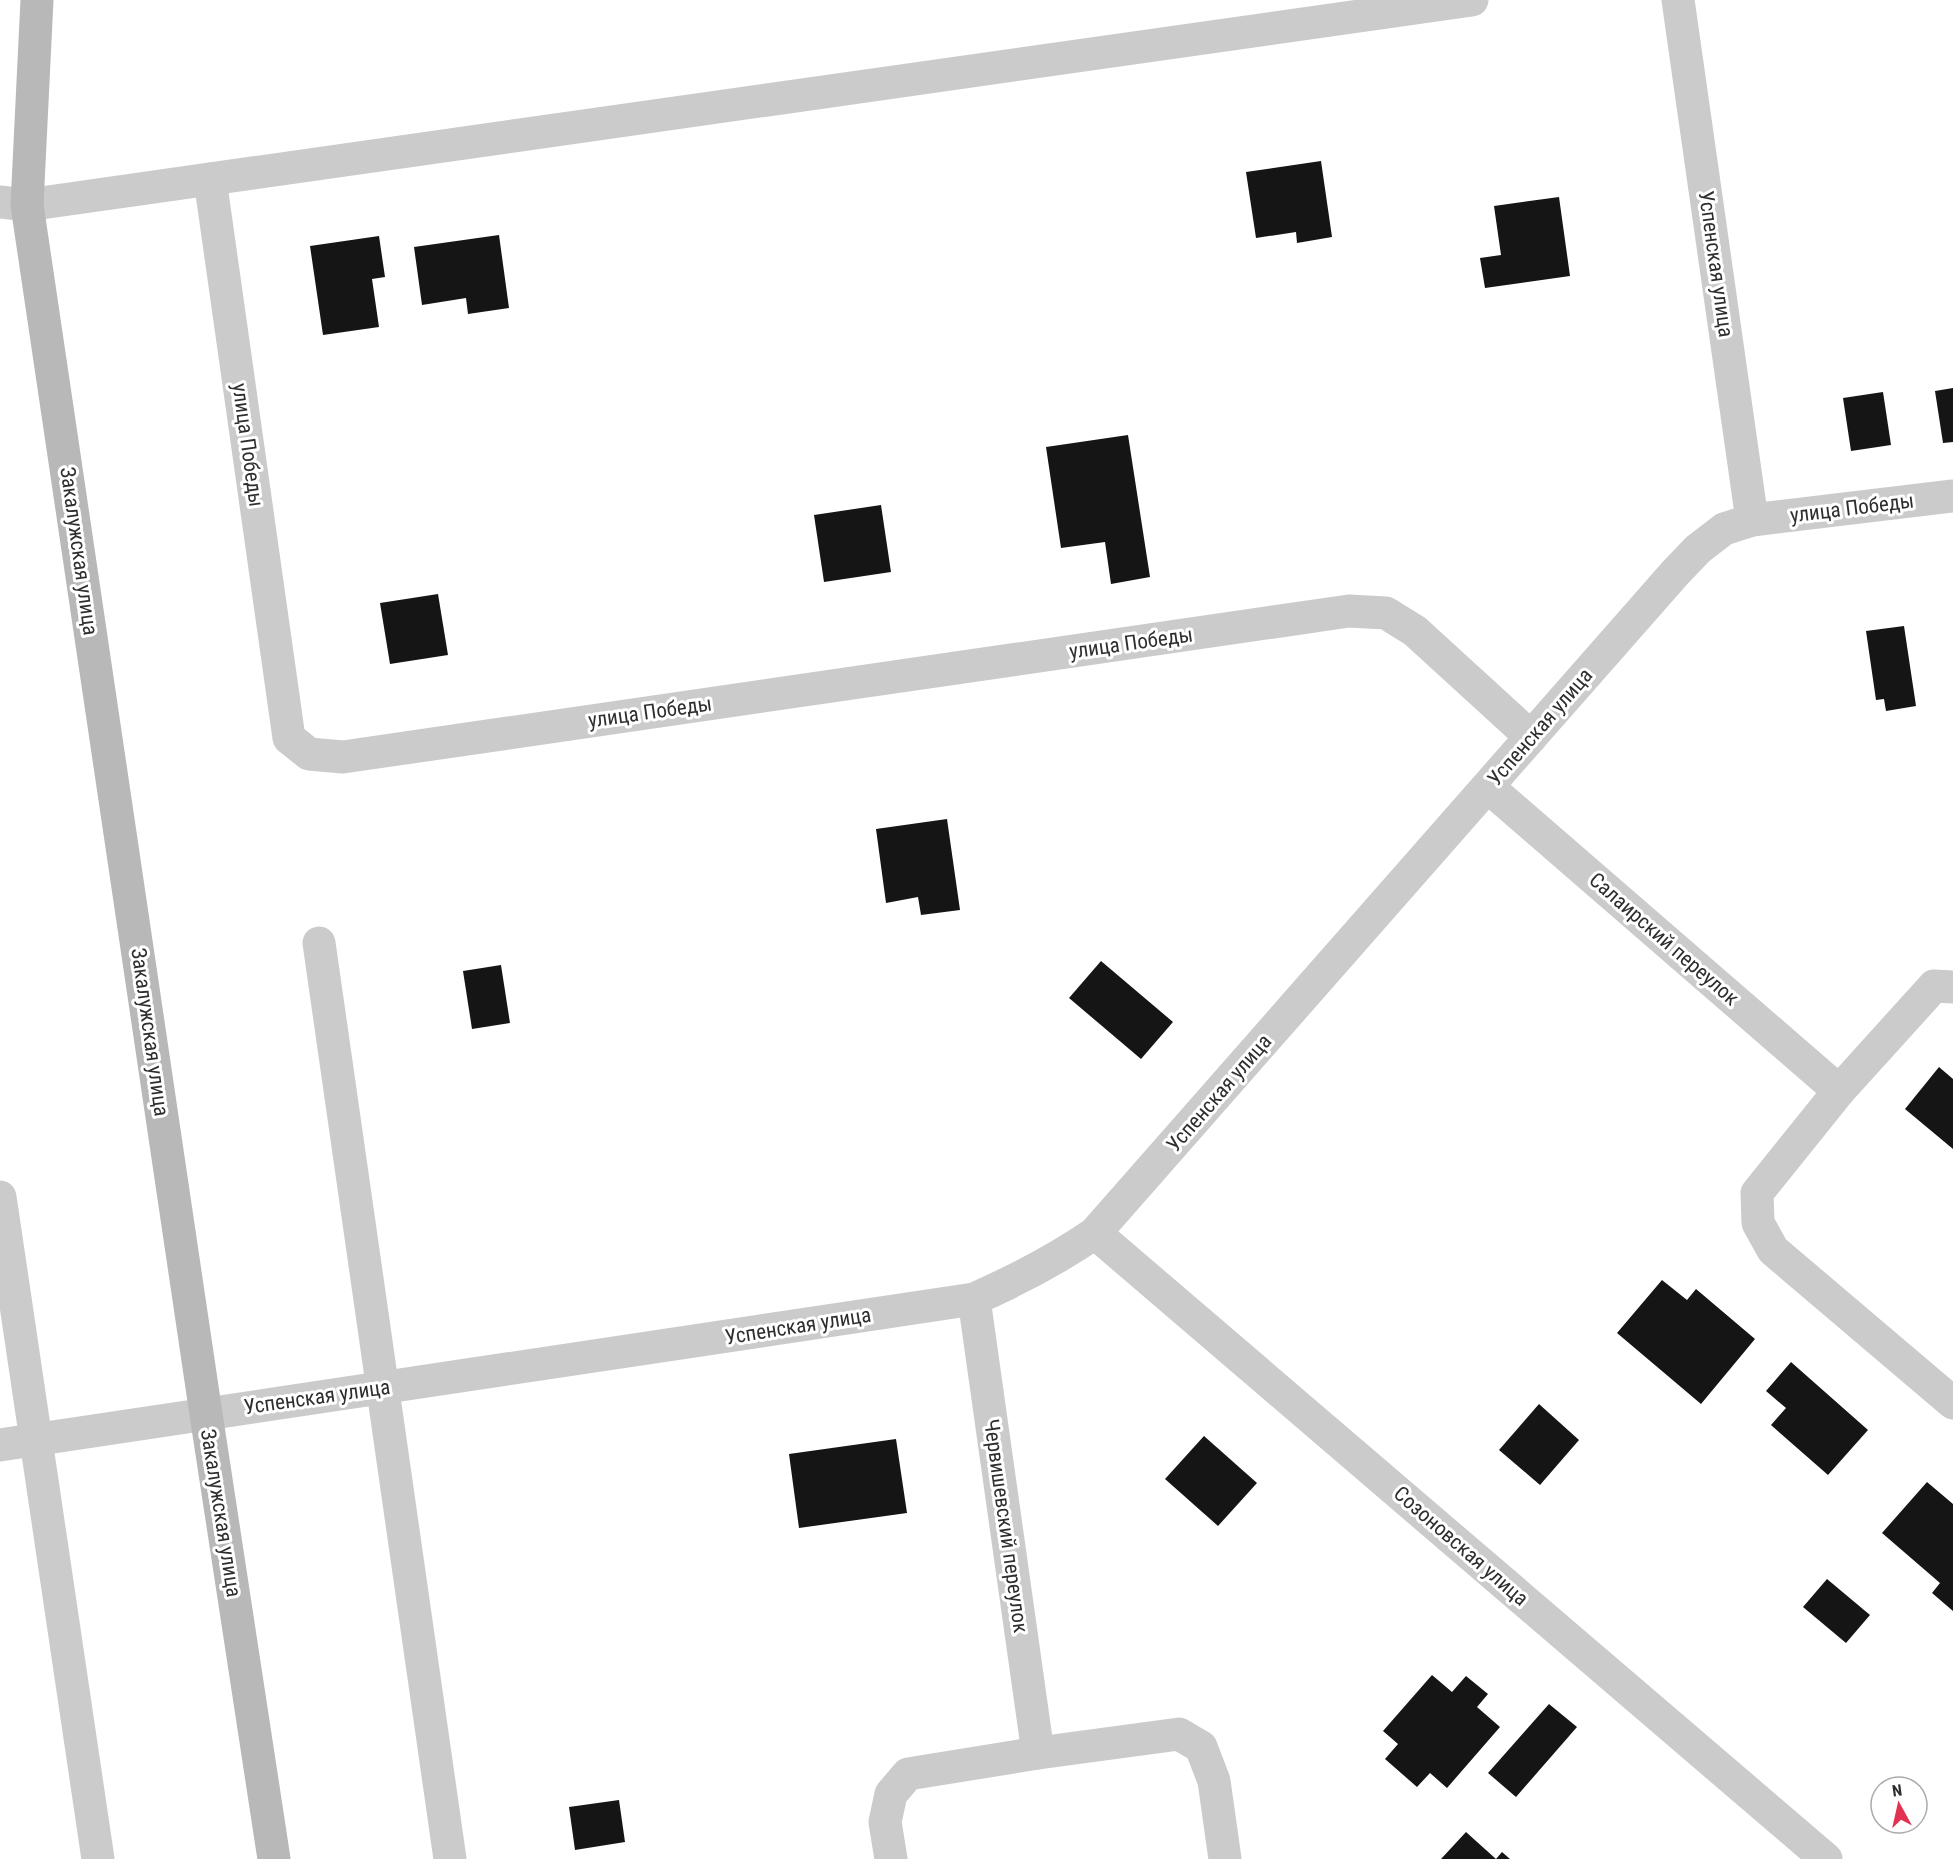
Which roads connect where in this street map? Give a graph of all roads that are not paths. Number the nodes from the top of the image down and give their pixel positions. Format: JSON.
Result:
{"nodes":[{"id":1,"x":37,"y":0,"type":"edge"},
{"id":2,"x":1472,"y":0,"type":"edge"},
{"id":3,"x":1678,"y":0,"type":"edge"},
{"id":4,"x":210,"y":179,"type":"junction"},
{"id":5,"x":14,"y":203,"type":"edge"},
{"id":6,"x":1953,"y":496,"type":"edge"},
{"id":7,"x":1752,"y":520,"type":"junction"},
{"id":8,"x":1532,"y":737,"type":"junction"},
{"id":9,"x":1488,"y":787,"type":"junction"},
{"id":10,"x":319,"y":943,"type":"dead end"},
{"id":11,"x":1953,"y":987,"type":"edge"},
{"id":12,"x":1839,"y":1091,"type":"junction"},
{"id":13,"x":0,"y":1197,"type":"edge"},
{"id":14,"x":1095,"y":1233,"type":"junction"},
{"id":15,"x":974,"y":1299,"type":"junction"},
{"id":16,"x":382,"y":1388,"type":"junction"},
{"id":17,"x":1953,"y":1403,"type":"edge"},
{"id":18,"x":206,"y":1414,"type":"junction"},
{"id":19,"x":37,"y":1440,"type":"junction"},
{"id":20,"x":0,"y":1445,"type":"edge"},
{"id":21,"x":1038,"y":1753,"type":"junction"},
{"id":22,"x":98,"y":1859,"type":"edge"},
{"id":23,"x":274,"y":1859,"type":"edge"},
{"id":24,"x":450,"y":1859,"type":"edge"},
{"id":25,"x":891,"y":1859,"type":"edge"},
{"id":26,"x":1225,"y":1859,"type":"edge"},
{"id":27,"x":1827,"y":1859,"type":"edge"}],
"edges":[{"from":1,"to":5,"type":"street","name":"Закалужская улица"},
{"from":2,"to":4,"type":"street"},
{"from":3,"to":7,"type":"street","name":"Успенская улица"},
{"from":4,"to":5,"type":"street"},
{"from":4,"to":8,"type":"street","name":"улица Победы"},
{"from":5,"to":18,"type":"street","name":"Закалужская улица"},
{"from":6,"to":7,"type":"street","name":"улица Победы"},
{"from":7,"to":8,"type":"street","name":"Успенская улица"},
{"from":8,"to":9,"type":"street","name":"Успенская улица"},
{"from":9,"to":12,"type":"street","name":"Салаирский переулок"},
{"from":9,"to":14,"type":"street","name":"Успенская улица"},
{"from":10,"to":16,"type":"street"},
{"from":11,"to":12,"type":"street"},
{"from":12,"to":17,"type":"street"},
{"from":13,"to":19,"type":"street"},
{"from":14,"to":15,"type":"street","name":"Успенская улица"},
{"from":14,"to":27,"type":"street","name":"Созоновская улица"},
{"from":15,"to":16,"type":"street","name":"Успенская улица"},
{"from":15,"to":21,"type":"street","name":"Червишевский переулок"},
{"from":16,"to":18,"type":"street","name":"Успенская улица"},
{"from":16,"to":24,"type":"street"},
{"from":18,"to":19,"type":"street","name":"Успенская улица"},
{"from":18,"to":23,"type":"street","name":"Закалужская улица"},
{"from":19,"to":20,"type":"street","name":"Успенская улица"},
{"from":19,"to":22,"type":"street"},
{"from":21,"to":25,"type":"street"},
{"from":21,"to":26,"type":"street"}]}
